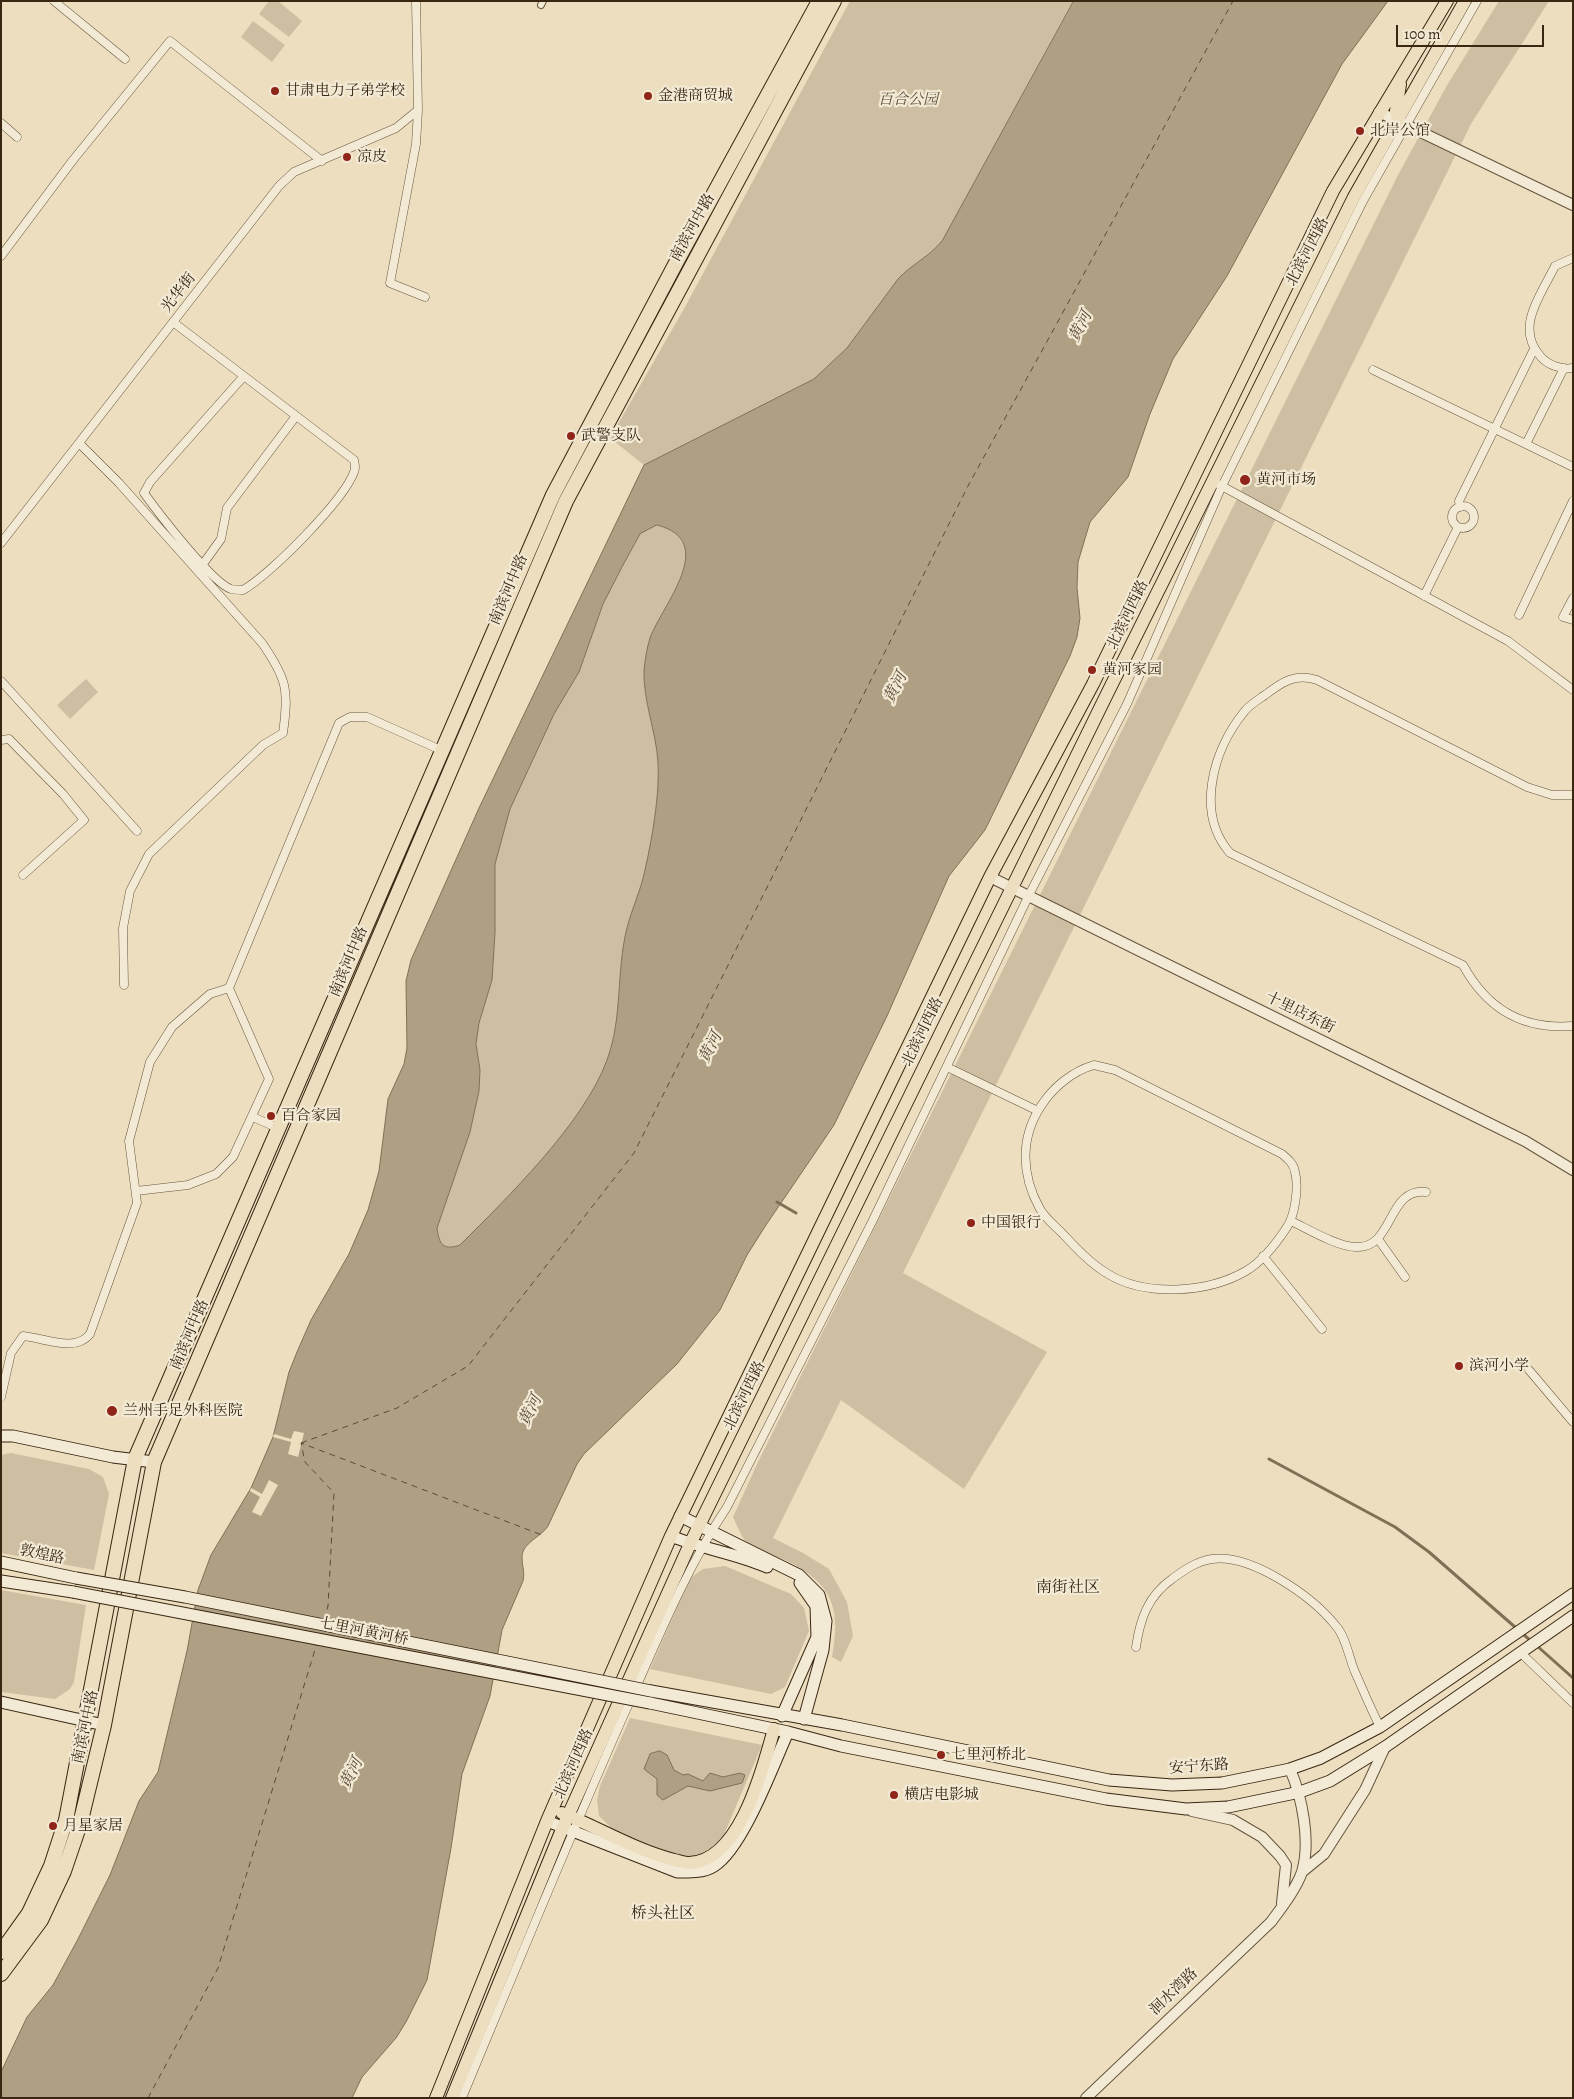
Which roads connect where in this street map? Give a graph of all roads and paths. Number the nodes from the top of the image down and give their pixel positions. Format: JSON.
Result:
{"nodes":[{"id":1,"x":54,"y":1,"type":"edge"},
{"id":2,"x":416,"y":1,"type":"edge"},
{"id":3,"x":819,"y":1,"type":"edge"},
{"id":4,"x":834,"y":1,"type":"edge"},
{"id":5,"x":1447,"y":1,"type":"edge"},
{"id":6,"x":1465,"y":1,"type":"edge"},
{"id":7,"x":1477,"y":1,"type":"edge"},
{"id":8,"x":125,"y":59,"type":"dead end"},
{"id":9,"x":1403,"y":73,"type":"junction"},
{"id":10,"x":418,"y":110,"type":"junction"},
{"id":11,"x":1379,"y":112,"type":"junction"},
{"id":12,"x":1,"y":123,"type":"edge"},
{"id":13,"x":1404,"y":123,"type":"junction"},
{"id":14,"x":18,"y":137,"type":"dead end"},
{"id":15,"x":322,"y":161,"type":"junction"},
{"id":16,"x":1573,"y":206,"type":"edge"},
{"id":17,"x":1,"y":256,"type":"edge"},
{"id":18,"x":1573,"y":258,"type":"edge"},
{"id":19,"x":425,"y":297,"type":"dead end"},
{"id":20,"x":173,"y":322,"type":"junction"},
{"id":21,"x":1534,"y":349,"type":"junction"},
{"id":22,"x":1564,"y":368,"type":"junction"},
{"id":23,"x":1573,"y":368,"type":"edge"},
{"id":24,"x":1373,"y":370,"type":"dead end"},
{"id":25,"x":244,"y":376,"type":"junction"},
{"id":26,"x":296,"y":416,"type":"junction"},
{"id":27,"x":1496,"y":429,"type":"junction"},
{"id":28,"x":79,"y":443,"type":"junction"},
{"id":29,"x":1526,"y":444,"type":"junction"},
{"id":30,"x":1573,"y":466,"type":"edge"},
{"id":31,"x":1217,"y":484,"type":"junction"},
{"id":32,"x":1573,"y":502,"type":"edge"},
{"id":33,"x":1460,"y":507,"type":"junction"},
{"id":34,"x":1458,"y":527,"type":"junction"},
{"id":35,"x":1,"y":542,"type":"edge"},
{"id":36,"x":203,"y":564,"type":"junction"},
{"id":37,"x":1424,"y":596,"type":"junction"},
{"id":38,"x":1573,"y":598,"type":"edge"},
{"id":39,"x":1519,"y":615,"type":"dead end"},
{"id":40,"x":1573,"y":620,"type":"edge"},
{"id":41,"x":1,"y":681,"type":"edge"},
{"id":42,"x":1573,"y":690,"type":"edge"},
{"id":43,"x":1,"y":740,"type":"edge"},
{"id":44,"x":443,"y":751,"type":"junction"},
{"id":45,"x":1573,"y":795,"type":"edge"},
{"id":46,"x":137,"y":831,"type":"dead end"},
{"id":47,"x":23,"y":876,"type":"dead end"},
{"id":48,"x":990,"y":877,"type":"junction"},
{"id":49,"x":1013,"y":886,"type":"junction"},
{"id":50,"x":1029,"y":895,"type":"junction"},
{"id":51,"x":124,"y":985,"type":"dead end"},
{"id":52,"x":229,"y":988,"type":"junction"},
{"id":53,"x":1573,"y":1026,"type":"edge"},
{"id":54,"x":947,"y":1067,"type":"junction"},
{"id":55,"x":1038,"y":1111,"type":"junction"},
{"id":56,"x":253,"y":1117,"type":"junction"},
{"id":57,"x":280,"y":1129,"type":"junction"},
{"id":58,"x":1573,"y":1170,"type":"edge"},
{"id":59,"x":136,"y":1191,"type":"junction"},
{"id":60,"x":1426,"y":1192,"type":"dead end"},
{"id":61,"x":1291,"y":1221,"type":"junction"},
{"id":62,"x":1378,"y":1240,"type":"junction"},
{"id":63,"x":1263,"y":1256,"type":"junction"},
{"id":64,"x":1405,"y":1277,"type":"dead end"},
{"id":65,"x":1322,"y":1329,"type":"dead end"},
{"id":66,"x":1529,"y":1370,"type":"dead end"},
{"id":67,"x":1,"y":1397,"type":"edge"},
{"id":68,"x":1573,"y":1422,"type":"edge"},
{"id":69,"x":1,"y":1436,"type":"edge"},
{"id":70,"x":135,"y":1460,"type":"junction"},
{"id":71,"x":154,"y":1462,"type":"junction"},
{"id":72,"x":680,"y":1516,"type":"junction"},
{"id":73,"x":705,"y":1529,"type":"junction"},
{"id":74,"x":671,"y":1536,"type":"junction"},
{"id":75,"x":696,"y":1545,"type":"junction"},
{"id":76,"x":1,"y":1562,"type":"edge"},
{"id":77,"x":76,"y":1578,"type":"joint"},
{"id":78,"x":1,"y":1581,"type":"edge"},
{"id":79,"x":73,"y":1592,"type":"joint"},
{"id":80,"x":1573,"y":1594,"type":"edge"},
{"id":81,"x":1573,"y":1616,"type":"edge"},
{"id":82,"x":1136,"y":1647,"type":"dead end"},
{"id":83,"x":1530,"y":1647,"type":"junction"},
{"id":84,"x":1,"y":1702,"type":"edge"},
{"id":85,"x":1573,"y":1703,"type":"edge"},
{"id":86,"x":782,"y":1716,"type":"junction"},
{"id":87,"x":804,"y":1719,"type":"junction"},
{"id":88,"x":86,"y":1720,"type":"junction"},
{"id":89,"x":104,"y":1725,"type":"junction"},
{"id":90,"x":1380,"y":1727,"type":"junction"},
{"id":91,"x":774,"y":1729,"type":"junction"},
{"id":92,"x":788,"y":1732,"type":"junction"},
{"id":93,"x":1385,"y":1747,"type":"junction"},
{"id":94,"x":1290,"y":1769,"type":"junction"},
{"id":95,"x":1300,"y":1792,"type":"junction"},
{"id":96,"x":552,"y":1809,"type":"junction"},
{"id":97,"x":1186,"y":1809,"type":"junction"},
{"id":98,"x":547,"y":1822,"type":"junction"},
{"id":99,"x":571,"y":1824,"type":"junction"},
{"id":100,"x":1302,"y":1872,"type":"junction"},
{"id":101,"x":1282,"y":1907,"type":"junction"},
{"id":102,"x":1,"y":1952,"type":"edge"},
{"id":103,"x":1,"y":1974,"type":"edge"},
{"id":104,"x":436,"y":2098,"type":"edge"},
{"id":105,"x":452,"y":2098,"type":"edge"},
{"id":106,"x":462,"y":2098,"type":"edge"},
{"id":107,"x":1086,"y":2098,"type":"edge"}],
"edges":[{"from":1,"to":8,"type":"street"},
{"from":2,"to":10,"type":"street"},
{"from":3,"to":44,"type":"highway","name":"南滨河中路"},
{"from":4,"to":71,"type":"highway","name":"南滨河中路"},
{"from":5,"to":9,"type":"main road","name":"北滨河西路"},
{"from":6,"to":13,"type":"main road","name":"北滨河西路"},
{"from":7,"to":13,"type":"street"},
{"from":9,"to":11,"type":"main road","name":"北滨河西路"},
{"from":9,"to":13,"type":"main road"},
{"from":10,"to":15,"type":"street","name":"光华街"},
{"from":10,"to":19,"type":"street"},
{"from":11,"to":13,"type":"street"},
{"from":11,"to":48,"type":"main road","name":"北滨河西路"},
{"from":12,"to":14,"type":"street"},
{"from":13,"to":16,"type":"street"},
{"from":13,"to":31,"type":"main road","name":"北滨河西路"},
{"from":15,"to":17,"type":"street"},
{"from":15,"to":20,"type":"street","name":"光华街"},
{"from":18,"to":21,"type":"street"},
{"from":20,"to":25,"type":"street"},
{"from":20,"to":28,"type":"street","name":"光华街"},
{"from":21,"to":22,"type":"street"},
{"from":21,"to":27,"type":"street"},
{"from":22,"to":23,"type":"street"},
{"from":22,"to":29,"type":"street"},
{"from":24,"to":27,"type":"street"},
{"from":25,"to":26,"type":"street"},
{"from":25,"to":36,"type":"street"},
{"from":26,"to":36,"type":"street"},
{"from":26,"to":36,"type":"street"},
{"from":27,"to":29,"type":"street"},
{"from":27,"to":33,"type":"street"},
{"from":28,"to":35,"type":"street","name":"光华街"},
{"from":28,"to":51,"type":"street"},
{"from":29,"to":30,"type":"street"},
{"from":31,"to":37,"type":"street"},
{"from":31,"to":49,"type":"main road","name":"北滨河西路"},
{"from":31,"to":50,"type":"street"},
{"from":32,"to":39,"type":"street"},
{"from":33,"to":34,"type":"street"},
{"from":33,"to":34,"type":"street"},
{"from":34,"to":37,"type":"street"},
{"from":37,"to":42,"type":"street"},
{"from":38,"to":40,"type":"street"},
{"from":41,"to":46,"type":"street"},
{"from":43,"to":47,"type":"street"},
{"from":44,"to":52,"type":"street"},
{"from":44,"to":57,"type":"highway","name":"南滨河中路"},
{"from":45,"to":53,"type":"street"},
{"from":48,"to":49,"type":"street","name":"十里店东街"},
{"from":48,"to":72,"type":"main road","name":"北滨河西路"},
{"from":49,"to":50,"type":"street","name":"十里店东街"},
{"from":49,"to":73,"type":"main road","name":"北滨河西路"},
{"from":50,"to":54,"type":"street"},
{"from":50,"to":58,"type":"street","name":"十里店东街"},
{"from":52,"to":56,"type":"street"},
{"from":52,"to":59,"type":"street"},
{"from":54,"to":55,"type":"street"},
{"from":54,"to":73,"type":"street"},
{"from":55,"to":61,"type":"street"},
{"from":55,"to":63,"type":"street"},
{"from":56,"to":57,"type":"street"},
{"from":56,"to":59,"type":"street"},
{"from":57,"to":70,"type":"highway","name":"南滨河中路"},
{"from":59,"to":67,"type":"street"},
{"from":60,"to":62,"type":"street"},
{"from":61,"to":62,"type":"street"},
{"from":61,"to":63,"type":"street"},
{"from":62,"to":64,"type":"street"},
{"from":63,"to":65,"type":"street"},
{"from":66,"to":68,"type":"street"},
{"from":69,"to":70,"type":"main road"},
{"from":70,"to":71,"type":"main road"},
{"from":70,"to":88,"type":"highway","name":"南滨河中路"},
{"from":71,"to":89,"type":"highway","name":"南滨河中路"},
{"from":72,"to":73,"type":"main road"},
{"from":72,"to":74,"type":"main road","name":"北滨河西路"},
{"from":73,"to":75,"type":"main road","name":"北滨河西路"},
{"from":73,"to":87,"type":"main road"},
{"from":74,"to":75,"type":"main road"},
{"from":74,"to":96,"type":"main road","name":"北滨河西路"},
{"from":75,"to":86,"type":"main road"},
{"from":75,"to":99,"type":"main road","name":"北滨河西路"},
{"from":76,"to":77,"type":"main road","name":"敦煌路"},
{"from":77,"to":86,"type":"main road","name":"七里河黄河桥","bridge":true},
{"from":78,"to":79,"type":"main road","name":"敦煌路"},
{"from":79,"to":91,"type":"main road","name":"七里河黄河桥","bridge":true},
{"from":80,"to":90,"type":"main road","name":"安宁东路"},
{"from":81,"to":83,"type":"main road"},
{"from":82,"to":90,"type":"street"},
{"from":83,"to":85,"type":"street"},
{"from":83,"to":93,"type":"main road"},
{"from":84,"to":88,"type":"main road"},
{"from":86,"to":87,"type":"main road","name":"安宁东路"},
{"from":87,"to":94,"type":"main road","name":"安宁东路"},
{"from":88,"to":89,"type":"main road"},
{"from":88,"to":102,"type":"highway","name":"南滨河中路"},
{"from":89,"to":103,"type":"highway","name":"南滨河中路"},
{"from":90,"to":94,"type":"main road","name":"安宁东路"},
{"from":91,"to":92,"type":"main road","name":"七里河黄河桥"},
{"from":91,"to":99,"type":"main road"},
{"from":92,"to":97,"type":"main road","name":"七里河黄河桥"},
{"from":92,"to":99,"type":"main road"},
{"from":93,"to":95,"type":"main road","name":"七里河黄河桥"},
{"from":93,"to":100,"type":"street","name":"洄水湾路"},
{"from":94,"to":95,"type":"street","name":"洄水湾路"},
{"from":95,"to":97,"type":"main road","name":"七里河黄河桥"},
{"from":95,"to":100,"type":"street","name":"洄水湾路"},
{"from":96,"to":98,"type":"main road","name":"北滨河西路"},
{"from":96,"to":99,"type":"main road"},
{"from":97,"to":101,"type":"street"},
{"from":98,"to":99,"type":"main road"},
{"from":98,"to":104,"type":"main road","name":"北滨河西路"},
{"from":99,"to":105,"type":"main road","name":"北滨河西路"},
{"from":99,"to":106,"type":"street"},
{"from":100,"to":101,"type":"street","name":"洄水湾路"},
{"from":101,"to":107,"type":"street","name":"洄水湾路"}]}
